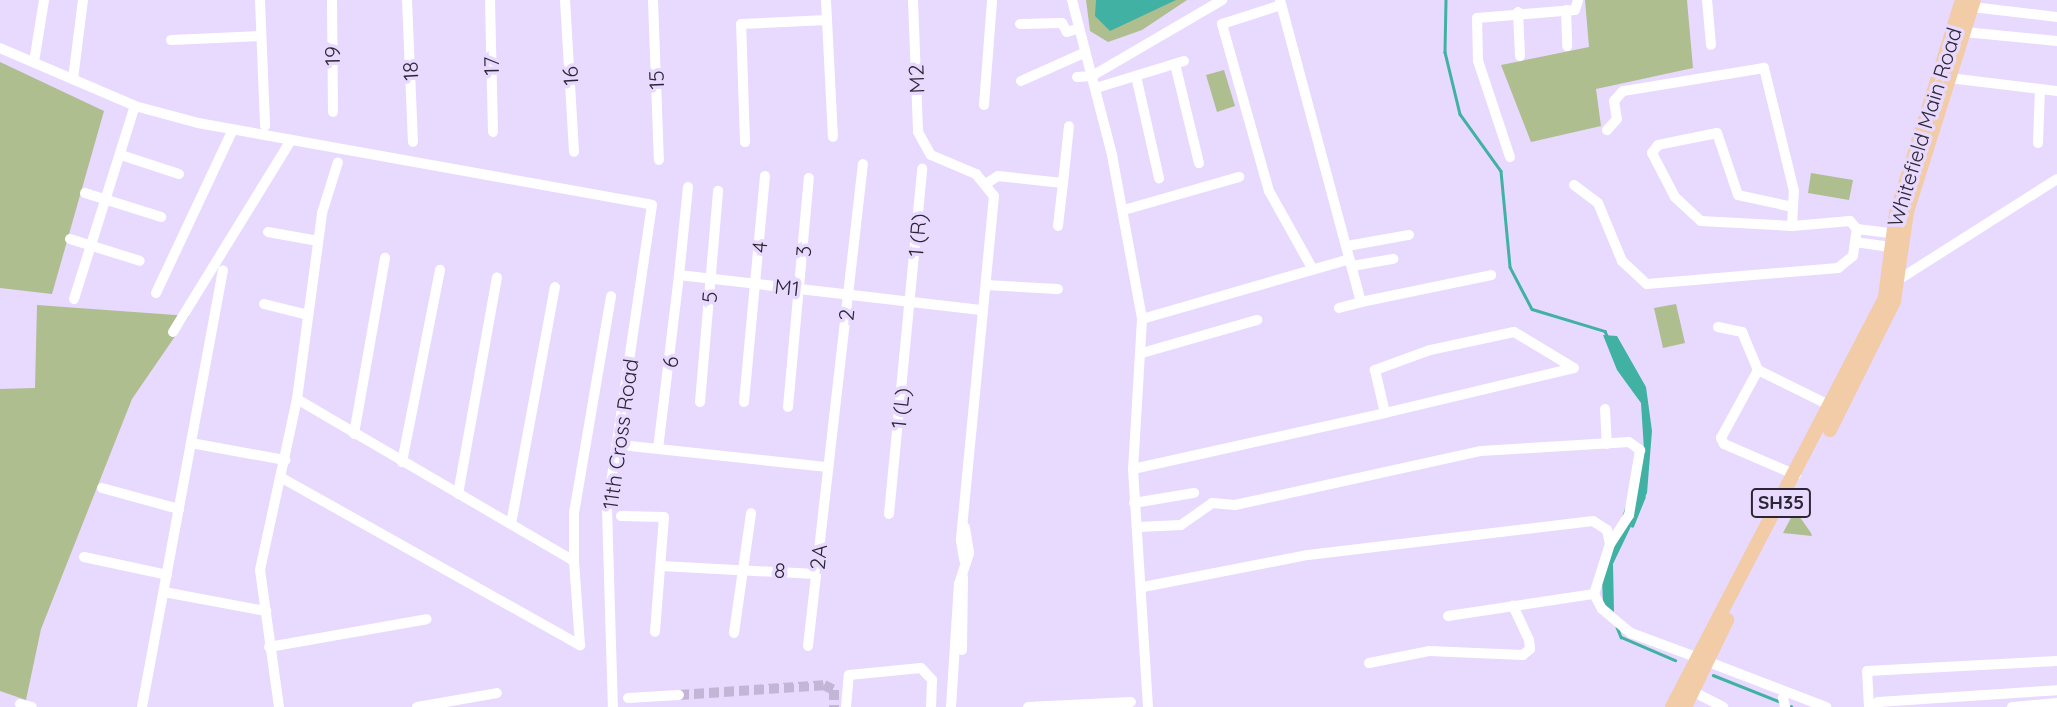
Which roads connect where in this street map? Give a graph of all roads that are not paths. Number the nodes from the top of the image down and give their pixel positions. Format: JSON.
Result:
{"nodes":[{"id":1,"x":44,"y":0,"type":"edge"},
{"id":2,"x":83,"y":0,"type":"edge"},
{"id":3,"x":260,"y":0,"type":"edge"},
{"id":4,"x":332,"y":0,"type":"edge"},
{"id":5,"x":407,"y":0,"type":"edge"},
{"id":6,"x":490,"y":0,"type":"edge"},
{"id":7,"x":565,"y":0,"type":"edge"},
{"id":8,"x":653,"y":0,"type":"edge"},
{"id":9,"x":826,"y":0,"type":"edge"},
{"id":10,"x":913,"y":0,"type":"edge"},
{"id":11,"x":992,"y":0,"type":"edge"},
{"id":12,"x":1072,"y":0,"type":"edge"},
{"id":13,"x":1222,"y":0,"type":"edge"},
{"id":14,"x":1578,"y":0,"type":"edge"},
{"id":15,"x":1707,"y":0,"type":"edge"},
{"id":16,"x":1281,"y":2,"type":"edge"},
{"id":17,"x":1969,"y":2,"type":"edge"},
{"id":18,"x":1566,"y":10,"type":"junction"},
{"id":19,"x":1518,"y":12,"type":"junction"},
{"id":20,"x":2057,"y":17,"type":"edge"},
{"id":21,"x":827,"y":20,"type":"junction"},
{"id":22,"x":1020,"y":23,"type":"dead end"},
{"id":23,"x":1072,"y":31,"type":"junction"},
{"id":24,"x":1964,"y":32,"type":"junction"},
{"id":25,"x":261,"y":36,"type":"junction"},
{"id":26,"x":171,"y":40,"type":"dead end"},
{"id":27,"x":2057,"y":41,"type":"edge"},
{"id":28,"x":1711,"y":45,"type":"dead end"},
{"id":29,"x":1567,"y":46,"type":"dead end"},
{"id":30,"x":0,"y":48,"type":"edge"},
{"id":31,"x":1077,"y":48,"type":"junction"},
{"id":32,"x":1520,"y":56,"type":"dead end"},
{"id":33,"x":34,"y":62,"type":"junction"},
{"id":34,"x":1084,"y":76,"type":"junction"},
{"id":35,"x":1136,"y":76,"type":"junction"},
{"id":36,"x":1950,"y":78,"type":"junction"},
{"id":37,"x":73,"y":79,"type":"junction"},
{"id":38,"x":1021,"y":81,"type":"dead end"},
{"id":39,"x":1096,"y":88,"type":"junction"},
{"id":40,"x":2040,"y":89,"type":"junction"},
{"id":41,"x":2057,"y":91,"type":"edge"},
{"id":42,"x":984,"y":105,"type":"dead end"},
{"id":43,"x":135,"y":106,"type":"junction"},
{"id":44,"x":333,"y":112,"type":"dead end"},
{"id":45,"x":265,"y":126,"type":"dead end"},
{"id":46,"x":1069,"y":126,"type":"dead end"},
{"id":47,"x":227,"y":128,"type":"junction"},
{"id":48,"x":1607,"y":130,"type":"dead end"},
{"id":49,"x":493,"y":132,"type":"dead end"},
{"id":50,"x":833,"y":137,"type":"dead end"},
{"id":51,"x":291,"y":140,"type":"junction"},
{"id":52,"x":413,"y":142,"type":"dead end"},
{"id":53,"x":745,"y":142,"type":"dead end"},
{"id":54,"x":2038,"y":143,"type":"dead end"},
{"id":55,"x":574,"y":152,"type":"dead end"},
{"id":56,"x":121,"y":155,"type":"junction"},
{"id":57,"x":1510,"y":157,"type":"dead end"},
{"id":58,"x":659,"y":160,"type":"dead end"},
{"id":59,"x":338,"y":162,"type":"dead end"},
{"id":60,"x":1199,"y":163,"type":"dead end"},
{"id":61,"x":863,"y":164,"type":"dead end"},
{"id":62,"x":922,"y":169,"type":"dead end"},
{"id":63,"x":179,"y":174,"type":"dead end"},
{"id":64,"x":765,"y":176,"type":"dead end"},
{"id":65,"x":1239,"y":177,"type":"dead end"},
{"id":66,"x":809,"y":178,"type":"dead end"},
{"id":67,"x":1159,"y":178,"type":"dead end"},
{"id":68,"x":2057,"y":179,"type":"edge"},
{"id":69,"x":987,"y":183,"type":"junction"},
{"id":70,"x":1063,"y":183,"type":"junction"},
{"id":71,"x":1574,"y":185,"type":"dead end"},
{"id":72,"x":688,"y":187,"type":"dead end"},
{"id":73,"x":718,"y":191,"type":"dead end"},
{"id":74,"x":85,"y":193,"type":"dead end"},
{"id":75,"x":107,"y":200,"type":"junction"},
{"id":76,"x":1788,"y":206,"type":"junction"},
{"id":77,"x":1124,"y":210,"type":"junction"},
{"id":78,"x":161,"y":217,"type":"dead end"},
{"id":79,"x":1058,"y":226,"type":"dead end"},
{"id":80,"x":1792,"y":226,"type":"junction"},
{"id":81,"x":1857,"y":229,"type":"junction"},
{"id":82,"x":268,"y":232,"type":"dead end"},
{"id":83,"x":1409,"y":235,"type":"dead end"},
{"id":84,"x":70,"y":239,"type":"dead end"},
{"id":85,"x":1891,"y":240,"type":"junction"},
{"id":86,"x":318,"y":241,"type":"junction"},
{"id":87,"x":1855,"y":242,"type":"junction"},
{"id":88,"x":93,"y":246,"type":"junction"},
{"id":89,"x":1347,"y":246,"type":"junction"},
{"id":90,"x":385,"y":258,"type":"dead end"},
{"id":91,"x":1393,"y":259,"type":"dead end"},
{"id":92,"x":140,"y":261,"type":"dead end"},
{"id":93,"x":1351,"y":263,"type":"junction"},
{"id":94,"x":1312,"y":268,"type":"junction"},
{"id":95,"x":223,"y":270,"type":"dead end"},
{"id":96,"x":440,"y":270,"type":"dead end"},
{"id":97,"x":679,"y":275,"type":"junction"},
{"id":98,"x":1491,"y":275,"type":"dead end"},
{"id":99,"x":497,"y":277,"type":"dead end"},
{"id":100,"x":710,"y":279,"type":"junction"},
{"id":101,"x":1893,"y":280,"type":"junction"},
{"id":102,"x":755,"y":284,"type":"junction"},
{"id":103,"x":986,"y":285,"type":"junction"},
{"id":104,"x":555,"y":287,"type":"dead end"},
{"id":105,"x":799,"y":289,"type":"junction"},
{"id":106,"x":1058,"y":289,"type":"dead end"},
{"id":107,"x":156,"y":293,"type":"dead end"},
{"id":108,"x":848,"y":294,"type":"junction"},
{"id":109,"x":611,"y":296,"type":"dead end"},
{"id":110,"x":74,"y":299,"type":"dead end"},
{"id":111,"x":912,"y":301,"type":"junction"},
{"id":112,"x":1361,"y":302,"type":"junction"},
{"id":113,"x":264,"y":304,"type":"dead end"},
{"id":114,"x":1339,"y":308,"type":"dead end"},
{"id":115,"x":983,"y":310,"type":"junction"},
{"id":116,"x":308,"y":315,"type":"junction"},
{"id":117,"x":1142,"y":319,"type":"junction"},
{"id":118,"x":1257,"y":320,"type":"dead end"},
{"id":119,"x":1718,"y":327,"type":"dead end"},
{"id":120,"x":173,"y":332,"type":"dead end"},
{"id":121,"x":1142,"y":353,"type":"junction"},
{"id":122,"x":1759,"y":370,"type":"junction"},
{"id":123,"x":297,"y":399,"type":"junction"},
{"id":124,"x":700,"y":402,"type":"dead end"},
{"id":125,"x":744,"y":402,"type":"dead end"},
{"id":126,"x":1831,"y":406,"type":"junction"},
{"id":127,"x":788,"y":407,"type":"dead end"},
{"id":128,"x":1605,"y":409,"type":"dead end"},
{"id":129,"x":1385,"y":413,"type":"junction"},
{"id":130,"x":354,"y":434,"type":"junction"},
{"id":131,"x":191,"y":443,"type":"junction"},
{"id":132,"x":1606,"y":444,"type":"junction"},
{"id":133,"x":630,"y":446,"type":"dead end"},
{"id":134,"x":658,"y":449,"type":"junction"},
{"id":135,"x":285,"y":460,"type":"junction"},
{"id":136,"x":402,"y":462,"type":"junction"},
{"id":137,"x":828,"y":467,"type":"junction"},
{"id":138,"x":1133,"y":470,"type":"junction"},
{"id":139,"x":1796,"y":475,"type":"junction"},
{"id":140,"x":282,"y":478,"type":"junction"},
{"id":141,"x":102,"y":488,"type":"dead end"},
{"id":142,"x":1194,"y":493,"type":"dead end"},
{"id":143,"x":458,"y":494,"type":"junction"},
{"id":144,"x":1134,"y":503,"type":"junction"},
{"id":145,"x":179,"y":509,"type":"junction"},
{"id":146,"x":751,"y":513,"type":"dead end"},
{"id":147,"x":889,"y":514,"type":"dead end"},
{"id":148,"x":621,"y":516,"type":"dead end"},
{"id":149,"x":511,"y":524,"type":"junction"},
{"id":150,"x":1138,"y":527,"type":"junction"},
{"id":151,"x":1610,"y":544,"type":"junction"},
{"id":152,"x":83,"y":557,"type":"dead end"},
{"id":153,"x":574,"y":561,"type":"junction"},
{"id":154,"x":661,"y":566,"type":"junction"},
{"id":155,"x":744,"y":566,"type":"junction"},
{"id":156,"x":816,"y":574,"type":"junction"},
{"id":157,"x":167,"y":576,"type":"junction"},
{"id":158,"x":1143,"y":586,"type":"junction"},
{"id":159,"x":164,"y":592,"type":"junction"},
{"id":160,"x":1594,"y":594,"type":"junction"},
{"id":161,"x":1513,"y":606,"type":"junction"},
{"id":162,"x":266,"y":611,"type":"junction"},
{"id":163,"x":1448,"y":616,"type":"dead end"},
{"id":164,"x":427,"y":619,"type":"dead end"},
{"id":165,"x":655,"y":632,"type":"dead end"},
{"id":166,"x":734,"y":633,"type":"dead end"},
{"id":167,"x":808,"y":646,"type":"dead end"},
{"id":168,"x":269,"y":647,"type":"junction"},
{"id":169,"x":2057,"y":661,"type":"edge"},
{"id":170,"x":1702,"y":662,"type":"junction"},
{"id":171,"x":1369,"y":663,"type":"dead end"},
{"id":172,"x":2057,"y":690,"type":"edge"},
{"id":173,"x":1692,"y":691,"type":"junction"},
{"id":174,"x":497,"y":692,"type":"dead end"},
{"id":175,"x":679,"y":695,"type":"tunnel mouth"},
{"id":176,"x":1131,"y":702,"type":"dead end"},
{"id":177,"x":1784,"y":702,"type":"edge"},
{"id":178,"x":612,"y":703,"type":"edge"},
{"id":179,"x":629,"y":703,"type":"edge"},
{"id":180,"x":2057,"y":703,"type":"edge"},
{"id":181,"x":931,"y":704,"type":"edge"},
{"id":182,"x":953,"y":705,"type":"edge"},
{"id":183,"x":1716,"y":705,"type":"edge"},
{"id":184,"x":1873,"y":705,"type":"edge"},
{"id":185,"x":2042,"y":705,"type":"edge"},
{"id":186,"x":142,"y":707,"type":"edge"},
{"id":187,"x":279,"y":707,"type":"edge"},
{"id":188,"x":417,"y":707,"type":"edge"},
{"id":189,"x":846,"y":707,"type":"edge"},
{"id":190,"x":1028,"y":707,"type":"edge"},
{"id":191,"x":1148,"y":707,"type":"edge"},
{"id":192,"x":1672,"y":707,"type":"edge"},
{"id":193,"x":1685,"y":707,"type":"edge"},
{"id":194,"x":1809,"y":707,"type":"edge"},
{"id":195,"x":1826,"y":707,"type":"edge"},
{"id":196,"x":2012,"y":707,"type":"edge"}],
"edges":[{"from":1,"to":33,"type":"street"},
{"from":2,"to":37,"type":"street"},
{"from":3,"to":25,"type":"street"},
{"from":4,"to":44,"type":"street","name":"19"},
{"from":5,"to":52,"type":"street","name":"18"},
{"from":6,"to":49,"type":"street","name":"17"},
{"from":7,"to":55,"type":"street","name":"16"},
{"from":8,"to":58,"type":"street","name":"15"},
{"from":9,"to":21,"type":"street"},
{"from":10,"to":69,"type":"street","name":"M2"},
{"from":11,"to":42,"type":"street"},
{"from":12,"to":23,"type":"street"},
{"from":13,"to":34,"type":"street"},
{"from":14,"to":18,"type":"street"},
{"from":15,"to":28,"type":"street"},
{"from":16,"to":89,"type":"street"},
{"from":16,"to":94,"type":"street"},
{"from":17,"to":20,"type":"street"},
{"from":17,"to":24,"type":"main road","name":"Whitefield Main Road","number":"SH35"},
{"from":17,"to":85,"type":"main road","name":"Whitefield Main Road","number":"SH35"},
{"from":18,"to":19,"type":"street"},
{"from":18,"to":29,"type":"street"},
{"from":19,"to":32,"type":"street"},
{"from":19,"to":57,"type":"street"},
{"from":21,"to":50,"type":"street"},
{"from":21,"to":53,"type":"street"},
{"from":22,"to":23,"type":"street"},
{"from":23,"to":31,"type":"street"},
{"from":24,"to":27,"type":"street"},
{"from":24,"to":36,"type":"main road","name":"Whitefield Main Road","number":"SH35"},
{"from":25,"to":26,"type":"street"},
{"from":25,"to":45,"type":"street"},
{"from":30,"to":33,"type":"street"},
{"from":31,"to":34,"type":"street"},
{"from":31,"to":38,"type":"street"},
{"from":33,"to":37,"type":"street"},
{"from":34,"to":39,"type":"street"},
{"from":35,"to":39,"type":"street"},
{"from":35,"to":60,"type":"street"},
{"from":35,"to":67,"type":"street"},
{"from":36,"to":40,"type":"street"},
{"from":36,"to":101,"type":"main road","name":"Whitefield Main Road","number":"SH35"},
{"from":37,"to":43,"type":"street"},
{"from":39,"to":77,"type":"street"},
{"from":40,"to":41,"type":"street"},
{"from":40,"to":54,"type":"street"},
{"from":43,"to":47,"type":"street"},
{"from":43,"to":56,"type":"street"},
{"from":46,"to":70,"type":"street"},
{"from":47,"to":51,"type":"street"},
{"from":47,"to":107,"type":"street"},
{"from":48,"to":76,"type":"street"},
{"from":51,"to":120,"type":"street"},
{"from":51,"to":178,"type":"street","name":"11th Cross Road"},
{"from":56,"to":63,"type":"street"},
{"from":56,"to":75,"type":"street"},
{"from":59,"to":86,"type":"street"},
{"from":61,"to":108,"type":"street","name":"2"},
{"from":62,"to":111,"type":"street","name":"1 (R)"},
{"from":64,"to":102,"type":"street","name":"4"},
{"from":65,"to":77,"type":"street"},
{"from":66,"to":105,"type":"street","name":"3"},
{"from":68,"to":101,"type":"street"},
{"from":69,"to":70,"type":"street"},
{"from":69,"to":103,"type":"street"},
{"from":70,"to":79,"type":"street"},
{"from":71,"to":87,"type":"street"},
{"from":72,"to":97,"type":"street"},
{"from":73,"to":100,"type":"street","name":"5"},
{"from":74,"to":75,"type":"street"},
{"from":75,"to":78,"type":"street"},
{"from":75,"to":88,"type":"street"},
{"from":76,"to":80,"type":"street"},
{"from":76,"to":80,"type":"street"},
{"from":77,"to":117,"type":"street"},
{"from":80,"to":81,"type":"street"},
{"from":81,"to":85,"type":"street"},
{"from":81,"to":87,"type":"street"},
{"from":82,"to":86,"type":"street"},
{"from":83,"to":89,"type":"street"},
{"from":84,"to":88,"type":"street"},
{"from":85,"to":87,"type":"street"},
{"from":85,"to":101,"type":"main road","name":"Whitefield Main Road","number":"SH35"},
{"from":86,"to":116,"type":"street"},
{"from":88,"to":92,"type":"street"},
{"from":88,"to":110,"type":"street"},
{"from":89,"to":93,"type":"street"},
{"from":90,"to":130,"type":"street"},
{"from":91,"to":93,"type":"street"},
{"from":93,"to":94,"type":"street"},
{"from":93,"to":112,"type":"street"},
{"from":94,"to":117,"type":"street"},
{"from":95,"to":131,"type":"street"},
{"from":96,"to":136,"type":"street"},
{"from":97,"to":100,"type":"street","name":"M1"},
{"from":97,"to":134,"type":"street","name":"6"},
{"from":98,"to":112,"type":"street"},
{"from":99,"to":143,"type":"street"},
{"from":100,"to":102,"type":"street","name":"M1"},
{"from":100,"to":124,"type":"street","name":"5"},
{"from":101,"to":126,"type":"main road","name":"Whitefield Main Road","number":"SH35"},
{"from":101,"to":170,"type":"main road","name":"Whitefield Main Road","number":"SH35"},
{"from":102,"to":105,"type":"street","name":"M1"},
{"from":102,"to":125,"type":"street","name":"4"},
{"from":103,"to":106,"type":"street"},
{"from":103,"to":115,"type":"street"},
{"from":104,"to":149,"type":"street"},
{"from":105,"to":108,"type":"street","name":"M1"},
{"from":105,"to":127,"type":"street","name":"3"},
{"from":108,"to":111,"type":"street","name":"M1"},
{"from":108,"to":137,"type":"street","name":"2"},
{"from":109,"to":153,"type":"street"},
{"from":111,"to":115,"type":"street","name":"M1"},
{"from":111,"to":147,"type":"street","name":"1 (L)"},
{"from":112,"to":114,"type":"street"},
{"from":113,"to":116,"type":"street"},
{"from":115,"to":182,"type":"street"},
{"from":116,"to":123,"type":"street"},
{"from":117,"to":121,"type":"street"},
{"from":118,"to":121,"type":"street"},
{"from":119,"to":122,"type":"street"},
{"from":121,"to":138,"type":"street"},
{"from":122,"to":126,"type":"street"},
{"from":122,"to":139,"type":"street"},
{"from":123,"to":130,"type":"street"},
{"from":123,"to":135,"type":"street"},
{"from":126,"to":139,"type":"main road","name":"Whitefield Main Road","number":"SH35"},
{"from":128,"to":132,"type":"street"},
{"from":129,"to":129,"type":"street"},
{"from":129,"to":138,"type":"street"},
{"from":130,"to":136,"type":"street"},
{"from":131,"to":135,"type":"street"},
{"from":131,"to":145,"type":"street"},
{"from":132,"to":150,"type":"street"},
{"from":132,"to":151,"type":"street"},
{"from":133,"to":134,"type":"street"},
{"from":134,"to":137,"type":"street"},
{"from":135,"to":140,"type":"street"},
{"from":136,"to":143,"type":"street"},
{"from":137,"to":156,"type":"street","name":"2A"},
{"from":138,"to":144,"type":"street"},
{"from":139,"to":170,"type":"main road","name":"Whitefield Main Road","number":"SH35"},
{"from":140,"to":153,"type":"street"},
{"from":140,"to":162,"type":"street"},
{"from":141,"to":145,"type":"street"},
{"from":142,"to":144,"type":"street"},
{"from":143,"to":149,"type":"street"},
{"from":144,"to":150,"type":"street"},
{"from":145,"to":157,"type":"street"},
{"from":146,"to":155,"type":"street"},
{"from":148,"to":154,"type":"street"},
{"from":149,"to":153,"type":"street"},
{"from":150,"to":158,"type":"street"},
{"from":151,"to":158,"type":"street"},
{"from":151,"to":160,"type":"street"},
{"from":152,"to":157,"type":"street"},
{"from":154,"to":155,"type":"street","name":"8"},
{"from":154,"to":165,"type":"street"},
{"from":155,"to":156,"type":"street","name":"8"},
{"from":155,"to":166,"type":"street"},
{"from":156,"to":167,"type":"street","name":"2A"},
{"from":157,"to":159,"type":"street"},
{"from":158,"to":191,"type":"street"},
{"from":159,"to":162,"type":"street"},
{"from":159,"to":186,"type":"street"},
{"from":160,"to":161,"type":"street"},
{"from":160,"to":170,"type":"street"},
{"from":161,"to":163,"type":"street"},
{"from":161,"to":171,"type":"street"},
{"from":162,"to":168,"type":"street"},
{"from":164,"to":168,"type":"street"},
{"from":168,"to":187,"type":"street"},
{"from":169,"to":184,"type":"street"},
{"from":170,"to":173,"type":"main road","name":"Whitefield Main Road","number":"SH35"},
{"from":170,"to":177,"type":"street"},
{"from":170,"to":192,"type":"main road","name":"Whitefield Main Road","number":"SH35"},
{"from":170,"to":195,"type":"street"},
{"from":172,"to":184,"type":"street"},
{"from":173,"to":183,"type":"street"},
{"from":173,"to":193,"type":"main road","name":"Whitefield Main Road","number":"SH35"},
{"from":174,"to":188,"type":"street"},
{"from":175,"to":179,"type":"street"},
{"from":176,"to":190,"type":"street"},
{"from":177,"to":194,"type":"street"},
{"from":178,"to":179,"type":"street"},
{"from":180,"to":185,"type":"street"},
{"from":181,"to":182,"type":"street"},
{"from":181,"to":189,"type":"street"},
{"from":185,"to":196,"type":"street"}]}
